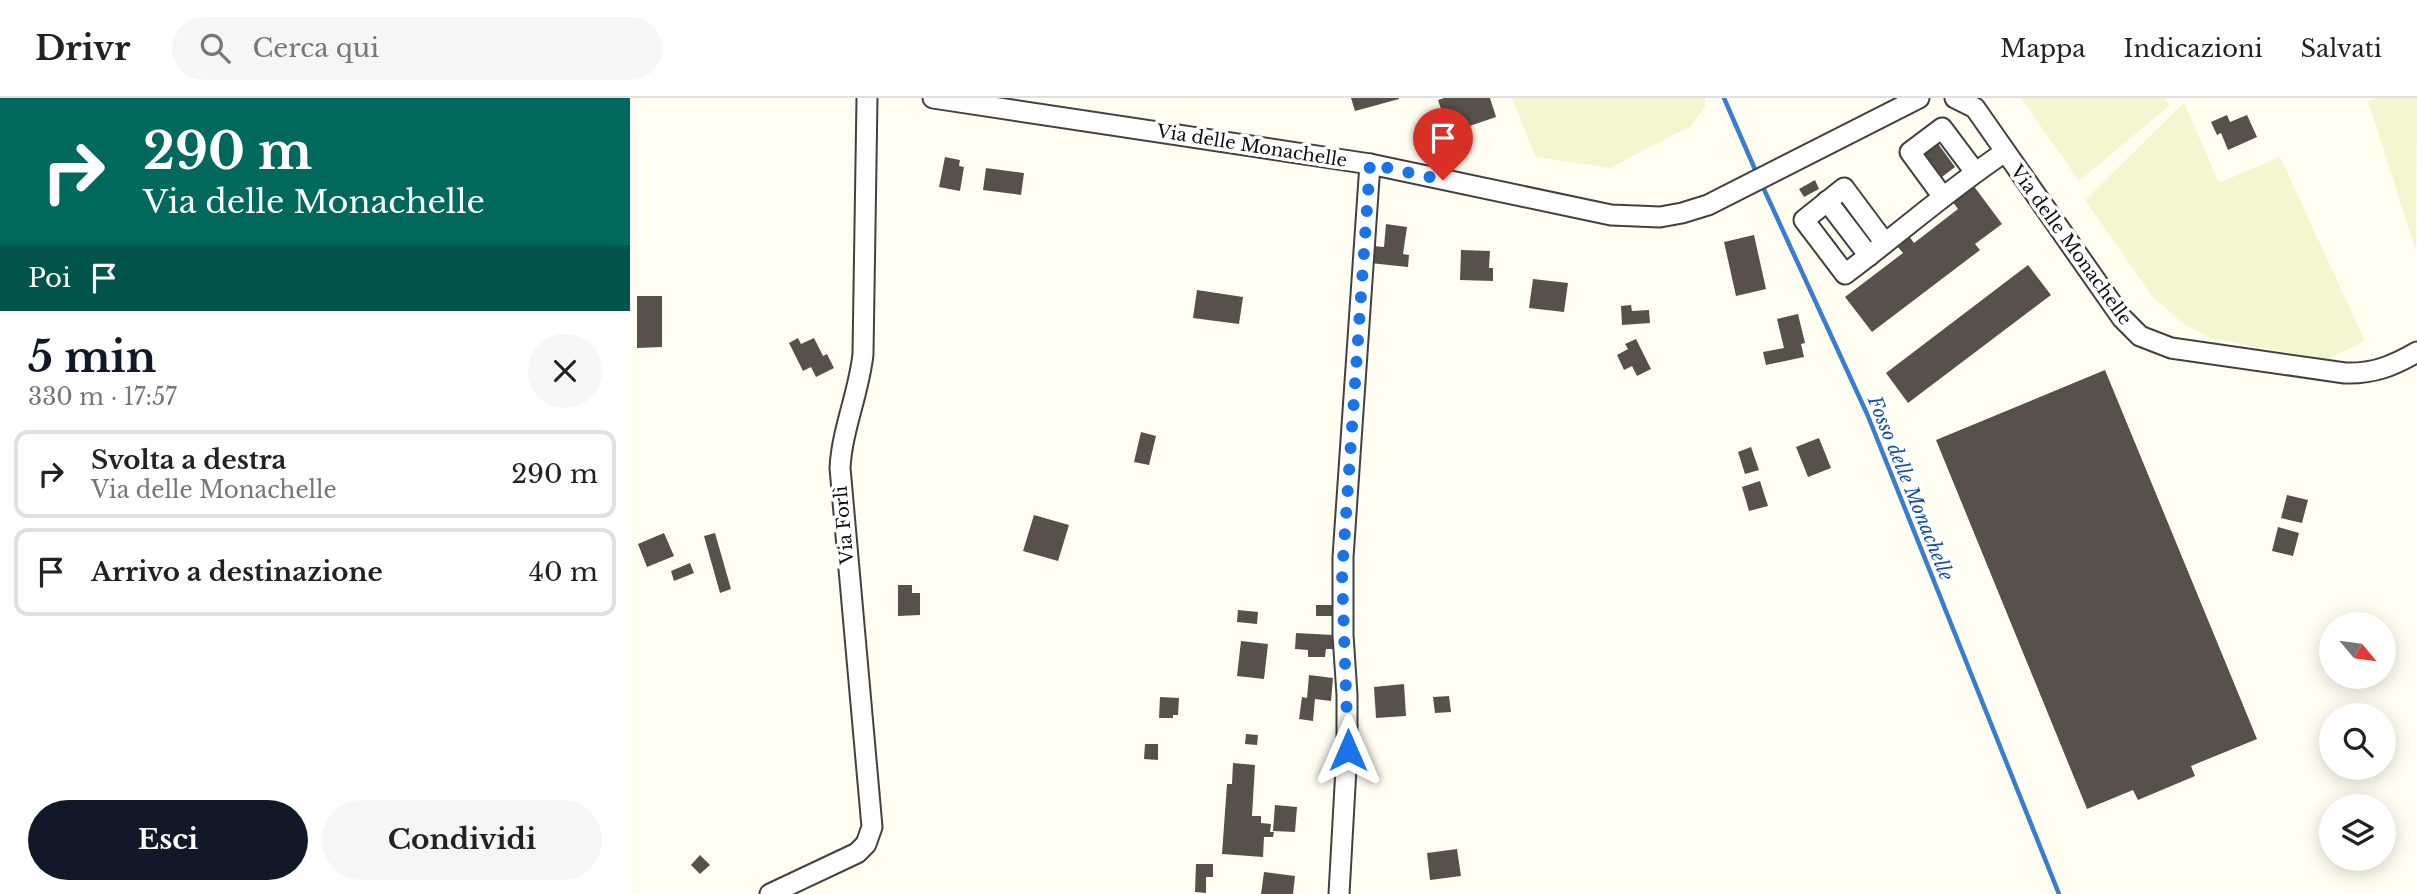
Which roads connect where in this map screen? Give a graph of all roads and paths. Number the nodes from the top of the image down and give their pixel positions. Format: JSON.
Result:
{"nodes":[{"id":1,"x":867,"y":98,"type":"edge"},
{"id":2,"x":933,"y":98,"type":"edge"},
{"id":3,"x":1955,"y":98,"type":"edge"},
{"id":4,"x":1916,"y":99,"type":"edge"},
{"id":5,"x":1971,"y":103,"type":"edge"},
{"id":6,"x":1036,"y":106,"type":"edge"},
{"id":7,"x":2005,"y":152,"type":"junction"},
{"id":8,"x":1370,"y":164,"type":"junction"},
{"id":9,"x":1975,"y":172,"type":"junction"},
{"id":10,"x":1943,"y":197,"type":"junction"},
{"id":11,"x":1827,"y":201,"type":"junction"},
{"id":12,"x":1885,"y":243,"type":"junction"},
{"id":13,"x":1869,"y":256,"type":"junction"},
{"id":14,"x":2417,"y":352,"type":"edge"},
{"id":15,"x":770,"y":894,"type":"edge"},
{"id":16,"x":1339,"y":894,"type":"edge"}],
"edges":[{"from":1,"to":15,"type":"street","name":"Via Forlì"},
{"from":2,"to":6,"type":"street","name":"Via delle Monachelle"},
{"from":3,"to":5,"type":"street","name":"Via delle Monachelle"},
{"from":4,"to":8,"type":"street","name":"Via delle Monachelle"},
{"from":5,"to":7,"type":"street","name":"Via delle Monachelle"},
{"from":6,"to":8,"type":"street","name":"Via delle Monachelle"},
{"from":7,"to":9,"type":"street"},
{"from":7,"to":14,"type":"street","name":"Via delle Monachelle"},
{"from":8,"to":16,"type":"street"},
{"from":9,"to":10,"type":"street"},
{"from":9,"to":10,"type":"street"},
{"from":10,"to":12,"type":"street"},
{"from":11,"to":12,"type":"street"},
{"from":11,"to":13,"type":"street"},
{"from":11,"to":13,"type":"street"},
{"from":12,"to":13,"type":"street"}]}
